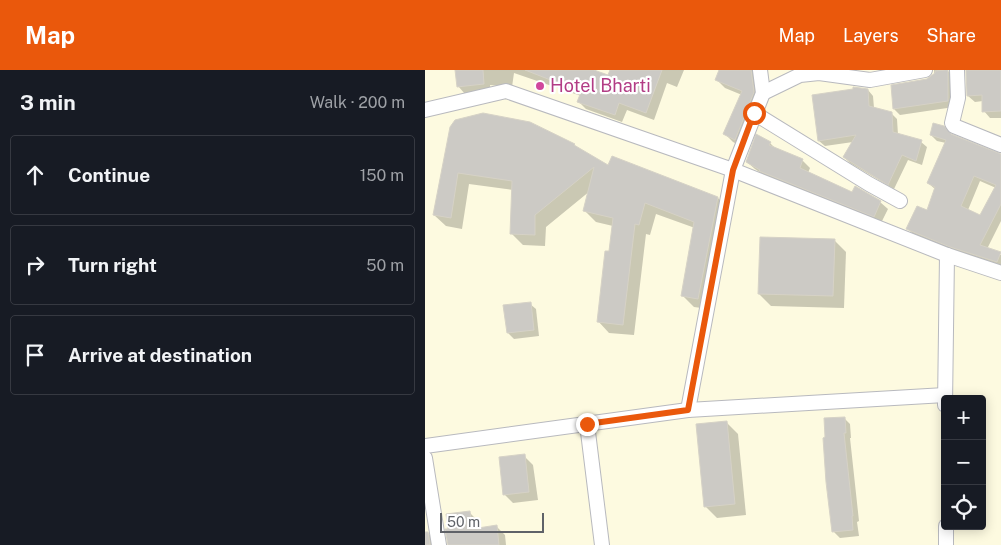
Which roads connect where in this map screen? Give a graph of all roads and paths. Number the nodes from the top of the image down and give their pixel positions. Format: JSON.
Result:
{"nodes":[{"id":1,"x":760,"y":70,"type":"edge"},
{"id":2,"x":925,"y":70,"type":"edge"},
{"id":3,"x":957,"y":70,"type":"edge"},
{"id":4,"x":763,"y":93,"type":"junction"},
{"id":5,"x":425,"y":110,"type":"edge"},
{"id":6,"x":754,"y":113,"type":"junction"},
{"id":7,"x":1001,"y":145,"type":"edge"},
{"id":8,"x":733,"y":170,"type":"junction"},
{"id":9,"x":900,"y":200,"type":"dead end"},
{"id":10,"x":947,"y":255,"type":"junction"},
{"id":11,"x":1001,"y":273,"type":"edge"},
{"id":12,"x":945,"y":395,"type":"edge"},
{"id":13,"x":941,"y":400,"type":"edge"},
{"id":14,"x":688,"y":410,"type":"junction"},
{"id":15,"x":587,"y":424,"type":"junction"},
{"id":16,"x":425,"y":446,"type":"edge"},
{"id":17,"x":425,"y":458,"type":"edge"},
{"id":18,"x":946,"y":530,"type":"edge"},
{"id":19,"x":439,"y":545,"type":"edge"},
{"id":20,"x":602,"y":545,"type":"edge"},
{"id":21,"x":946,"y":545,"type":"edge"}],
"edges":[{"from":1,"to":4,"type":"street"},
{"from":2,"to":4,"type":"street"},
{"from":3,"to":7,"type":"street"},
{"from":4,"to":6,"type":"street"},
{"from":5,"to":8,"type":"street"},
{"from":6,"to":8,"type":"street"},
{"from":6,"to":9,"type":"street"},
{"from":8,"to":10,"type":"street"},
{"from":8,"to":14,"type":"street"},
{"from":10,"to":11,"type":"street"},
{"from":10,"to":12,"type":"street"},
{"from":13,"to":14,"type":"street"},
{"from":14,"to":15,"type":"street"},
{"from":15,"to":16,"type":"street"},
{"from":15,"to":20,"type":"street"},
{"from":17,"to":19,"type":"street"},
{"from":18,"to":21,"type":"street"}]}
